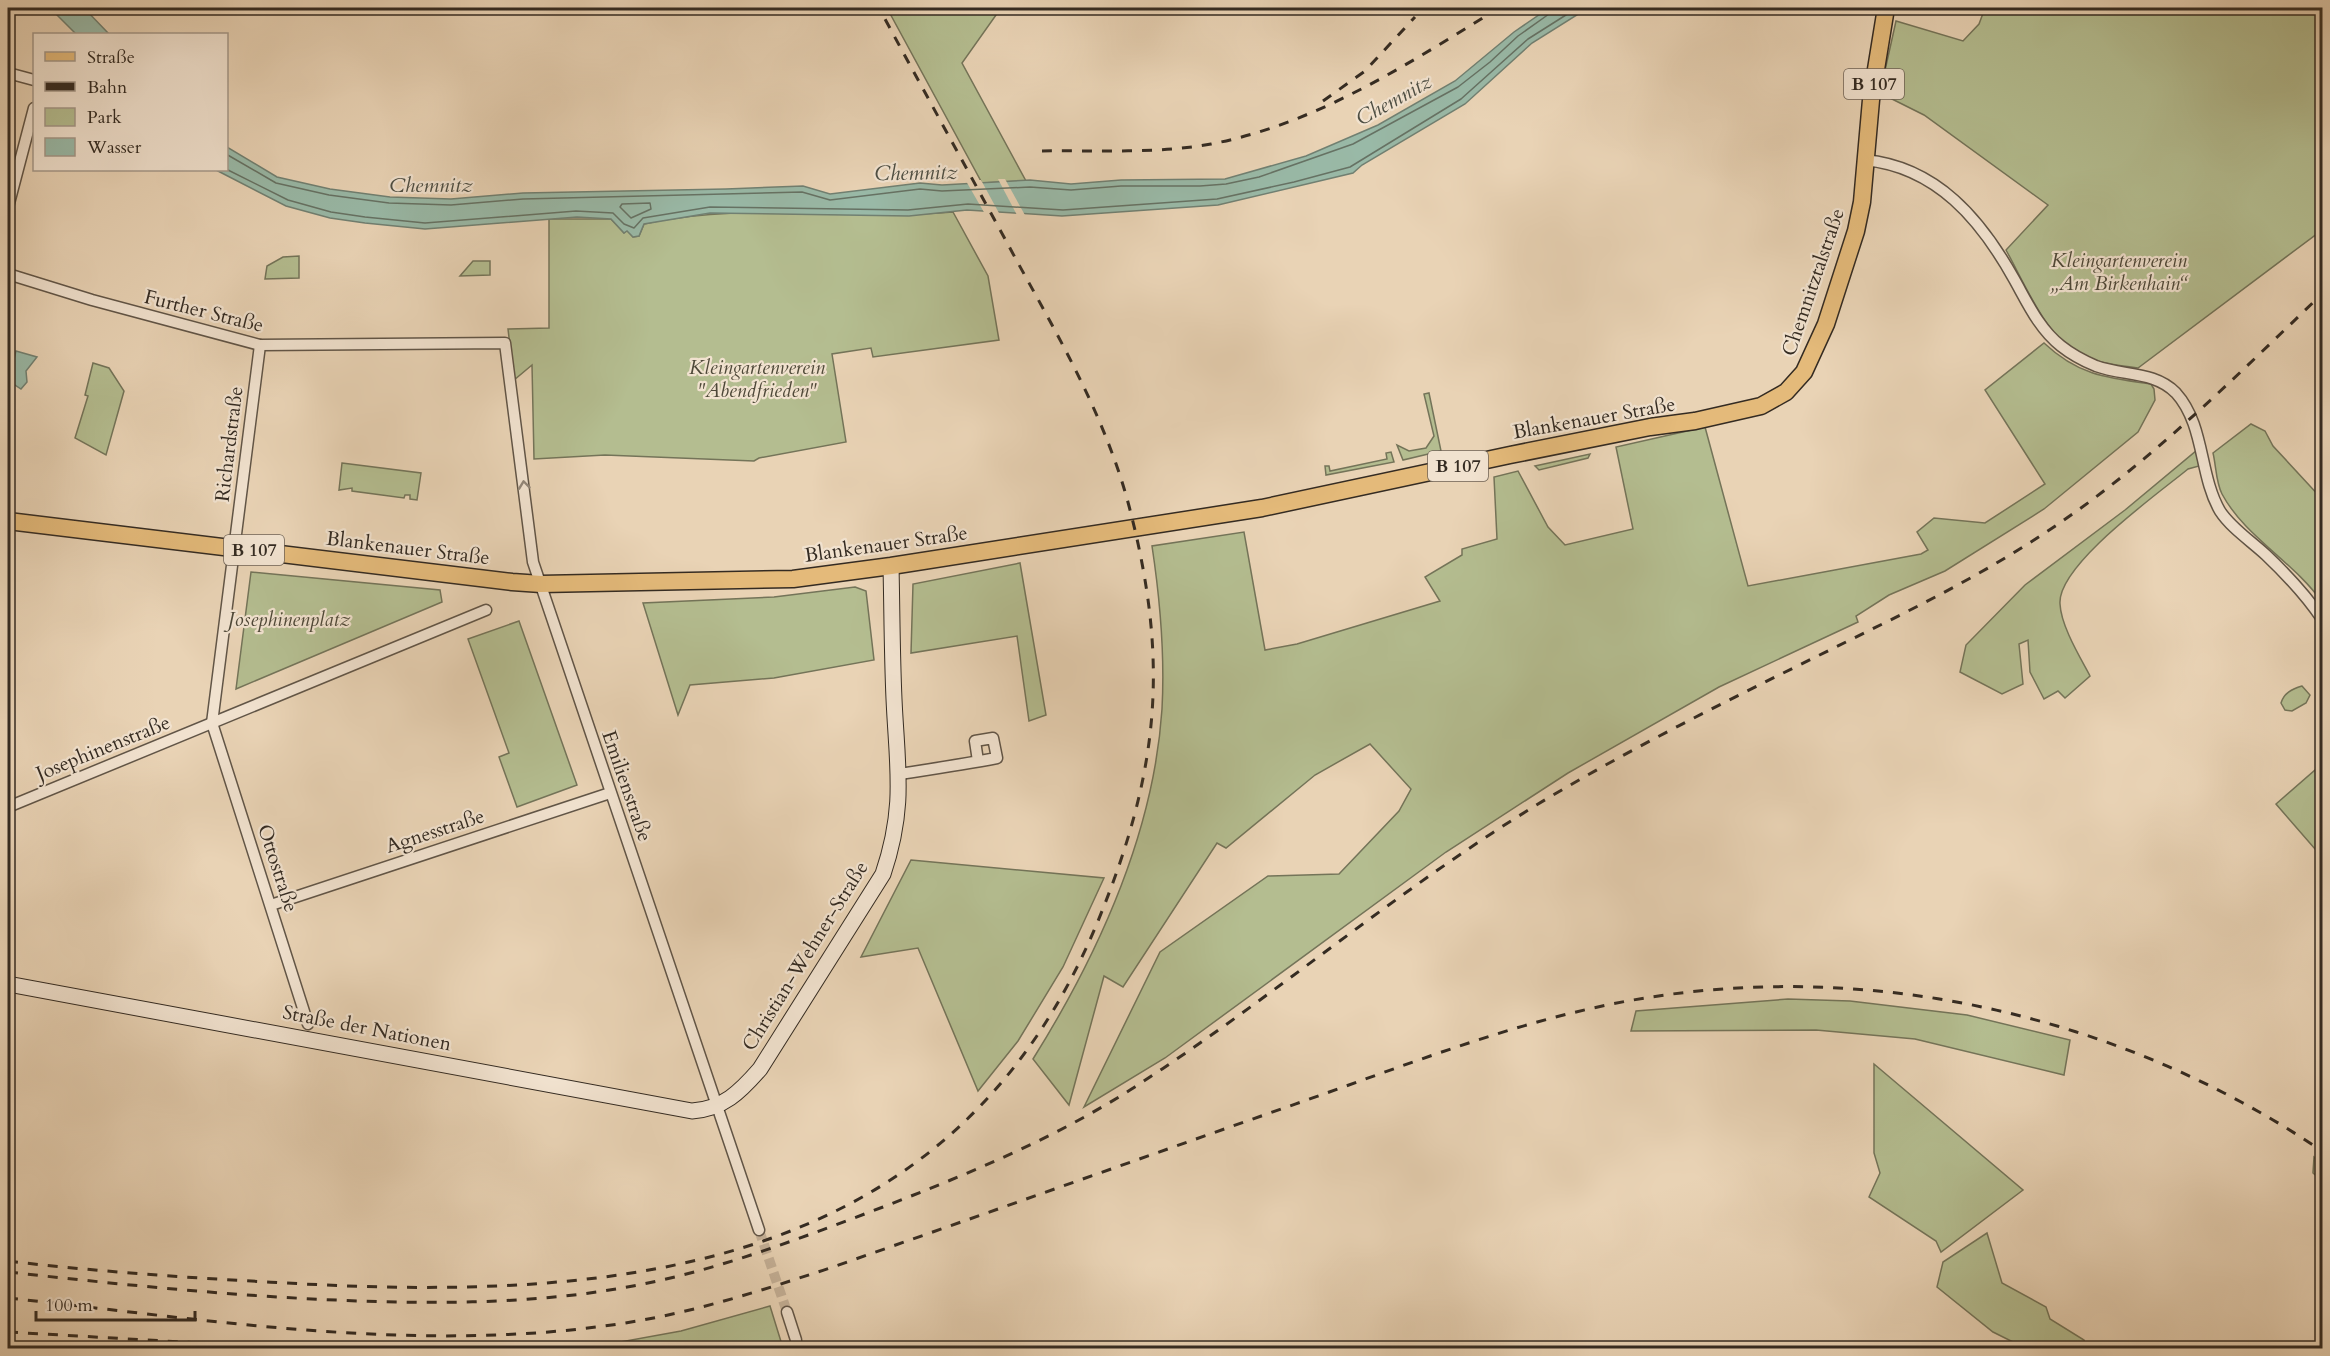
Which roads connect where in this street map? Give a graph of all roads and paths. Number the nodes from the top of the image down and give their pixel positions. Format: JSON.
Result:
{"nodes":[{"id":1,"x":1886,"y":8,"type":"edge"},
{"id":2,"x":8,"y":73,"type":"edge"},
{"id":3,"x":33,"y":80,"type":"edge"},
{"id":4,"x":33,"y":112,"type":"edge"},
{"id":5,"x":1865,"y":160,"type":"junction"},
{"id":6,"x":8,"y":207,"type":"edge"},
{"id":7,"x":8,"y":274,"type":"edge"},
{"id":8,"x":505,"y":343,"type":"joint"},
{"id":9,"x":260,"y":345,"type":"junction"},
{"id":10,"x":1761,"y":406,"type":"joint"},
{"id":11,"x":8,"y":521,"type":"edge"},
{"id":12,"x":233,"y":547,"type":"junction"},
{"id":13,"x":891,"y":566,"type":"junction"},
{"id":14,"x":540,"y":584,"type":"junction"},
{"id":15,"x":486,"y":610,"type":"dead end"},
{"id":16,"x":2322,"y":619,"type":"edge"},
{"id":17,"x":212,"y":723,"type":"junction"},
{"id":18,"x":978,"y":761,"type":"dead end"},
{"id":19,"x":900,"y":774,"type":"junction"},
{"id":20,"x":610,"y":794,"type":"junction"},
{"id":21,"x":8,"y":807,"type":"edge"},
{"id":22,"x":271,"y":905,"type":"junction"},
{"id":23,"x":8,"y":984,"type":"edge"},
{"id":24,"x":309,"y":1024,"type":"dead end"},
{"id":25,"x":718,"y":1106,"type":"junction"},
{"id":26,"x":759,"y":1230,"type":"tunnel mouth"},
{"id":27,"x":787,"y":1312,"type":"tunnel mouth"},
{"id":28,"x":796,"y":1340,"type":"dead end"}],
"edges":[{"from":1,"to":5,"type":"main road","name":"Chemnitztalstraße","number":"B 107"},
{"from":2,"to":3,"type":"street"},
{"from":4,"to":6,"type":"street"},
{"from":5,"to":10,"type":"main road","name":"Chemnitztalstraße","number":"B 107"},
{"from":5,"to":16,"type":"street"},
{"from":7,"to":9,"type":"street","name":"Further Straße"},
{"from":8,"to":9,"type":"street","name":"Further Straße"},
{"from":14,"to":8,"type":"street","name":"Emilienstraße","one_way":true},
{"from":9,"to":12,"type":"street","name":"Richardstraße"},
{"from":10,"to":13,"type":"main road","name":"Blankenauer Straße","number":"B 107"},
{"from":11,"to":12,"type":"main road","name":"Blankenauer Straße","number":"B 107"},
{"from":12,"to":14,"type":"main road","name":"Blankenauer Straße","number":"B 107"},
{"from":12,"to":17,"type":"street"},
{"from":13,"to":14,"type":"main road","name":"Blankenauer Straße","number":"B 107"},
{"from":13,"to":19,"type":"main road","name":"Christian-Wehner-Straße"},
{"from":14,"to":20,"type":"street","name":"Emilienstraße"},
{"from":15,"to":17,"type":"street"},
{"from":17,"to":21,"type":"street","name":"Josephinenstraße"},
{"from":17,"to":22,"type":"street","name":"Ottostraße"},
{"from":18,"to":19,"type":"street"},
{"from":19,"to":25,"type":"main road","name":"Christian-Wehner-Straße"},
{"from":20,"to":22,"type":"street","name":"Agnesstraße"},
{"from":20,"to":25,"type":"street","name":"Emilienstraße"},
{"from":22,"to":24,"type":"street","name":"Ottostraße"},
{"from":23,"to":25,"type":"main road","name":"Straße der Nationen"},
{"from":25,"to":26,"type":"street","name":"Emilienstraße"},
{"from":27,"to":28,"type":"street"}]}
